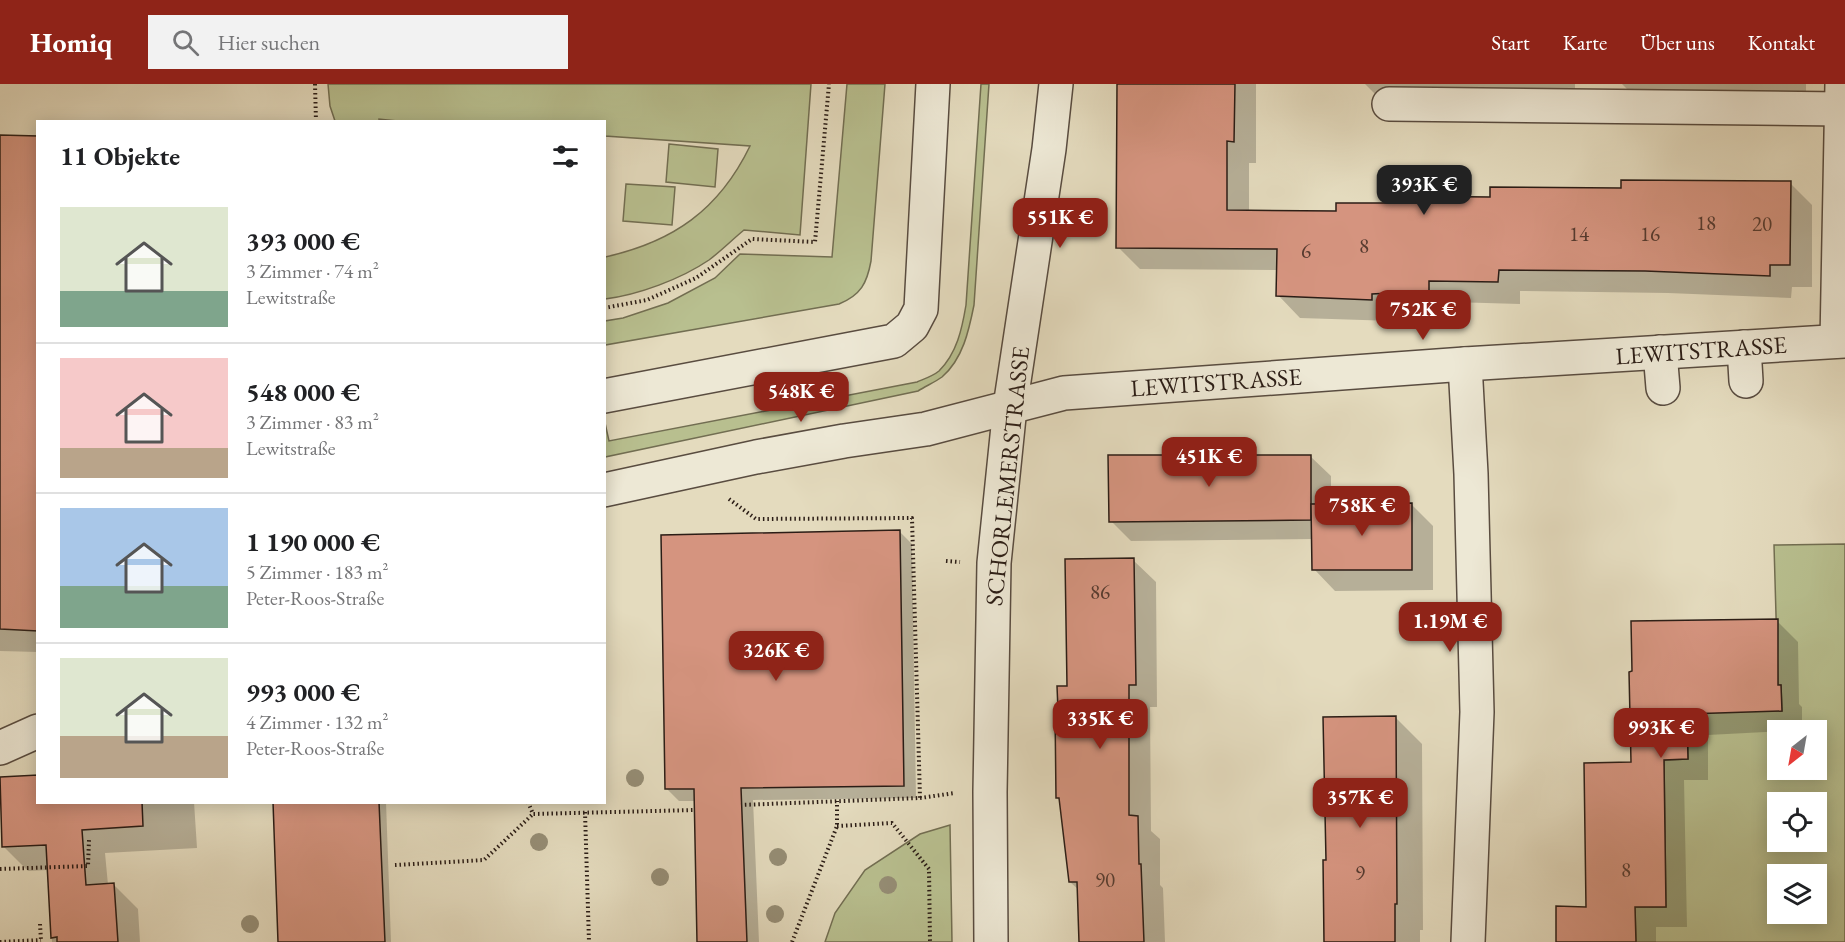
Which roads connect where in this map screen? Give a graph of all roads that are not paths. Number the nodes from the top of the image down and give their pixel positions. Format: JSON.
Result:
{"nodes":[{"id":1,"x":933,"y":84,"type":"edge"},
{"id":2,"x":1056,"y":84,"type":"edge"},
{"id":3,"x":1842,"y":96,"type":"edge"},
{"id":4,"x":1389,"y":104,"type":"dead end"},
{"id":5,"x":1841,"y":341,"type":"edge"},
{"id":6,"x":1744,"y":347,"type":"junction"},
{"id":7,"x":1660,"y":352,"type":"junction"},
{"id":8,"x":1465,"y":364,"type":"junction"},
{"id":9,"x":1746,"y":381,"type":"dead end"},
{"id":10,"x":1663,"y":388,"type":"dead end"},
{"id":11,"x":606,"y":396,"type":"edge"},
{"id":12,"x":1010,"y":407,"type":"junction"},
{"id":13,"x":606,"y":490,"type":"edge"},
{"id":14,"x":36,"y":732,"type":"edge"},
{"id":15,"x":0,"y":748,"type":"edge"},
{"id":16,"x":991,"y":942,"type":"edge"},
{"id":17,"x":1468,"y":942,"type":"edge"}],
"edges":[{"from":1,"to":11,"type":"street"},
{"from":2,"to":12,"type":"street","name":"SCHORLEMERSTRASSE"},
{"from":3,"to":4,"type":"street","name":"LEWITSTRASSE"},
{"from":3,"to":5,"type":"street","name":"LEWITSTRASSE"},
{"from":5,"to":6,"type":"street","name":"LEWITSTRASSE"},
{"from":6,"to":7,"type":"street","name":"LEWITSTRASSE"},
{"from":6,"to":9,"type":"street"},
{"from":7,"to":8,"type":"street","name":"LEWITSTRASSE"},
{"from":7,"to":10,"type":"street"},
{"from":8,"to":12,"type":"street","name":"LEWITSTRASSE"},
{"from":8,"to":17,"type":"street"},
{"from":12,"to":13,"type":"street","name":"LEWITSTRASSE"},
{"from":12,"to":16,"type":"street","name":"SCHORLEMERSTRASSE"},
{"from":14,"to":15,"type":"street"}]}
